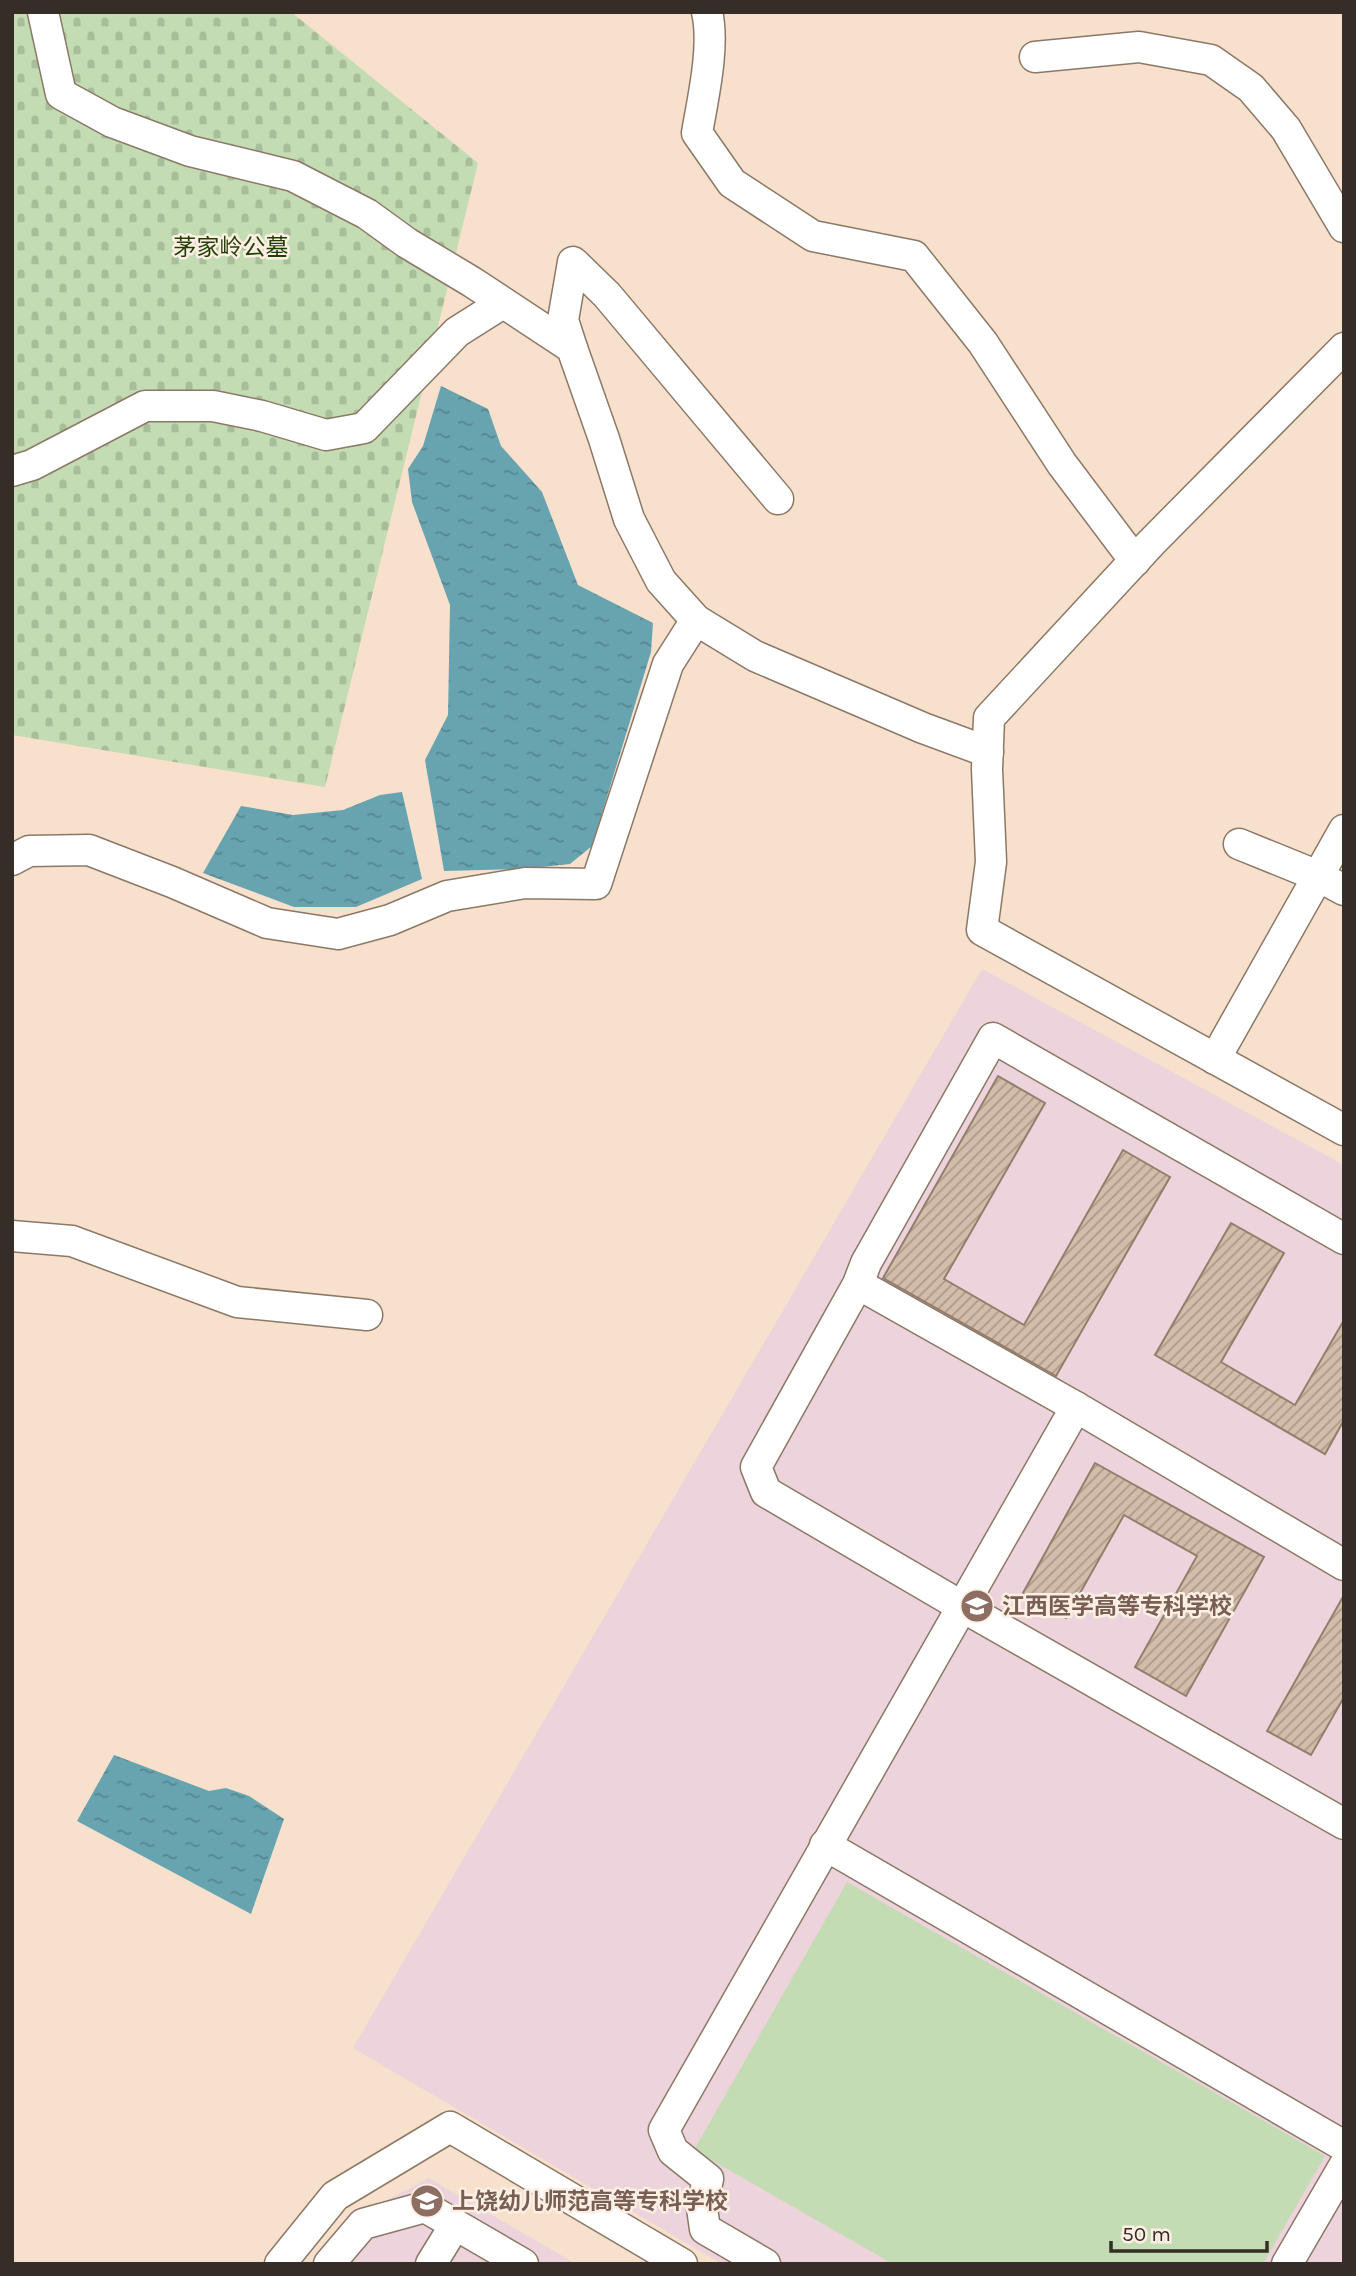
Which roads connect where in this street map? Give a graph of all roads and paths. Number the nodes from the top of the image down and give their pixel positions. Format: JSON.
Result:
{"nodes":[{"id":1,"x":43,"y":12,"type":"edge"},
{"id":2,"x":707,"y":12,"type":"edge"},
{"id":3,"x":1035,"y":57,"type":"dead end"},
{"id":4,"x":1344,"y":227,"type":"edge"},
{"id":5,"x":503,"y":303,"type":"junction"},
{"id":6,"x":572,"y":348,"type":"junction"},
{"id":7,"x":1344,"y":348,"type":"edge"},
{"id":8,"x":12,"y":471,"type":"edge"},
{"id":9,"x":778,"y":499,"type":"dead end"},
{"id":10,"x":1135,"y":561,"type":"junction"},
{"id":11,"x":696,"y":620,"type":"junction"},
{"id":12,"x":988,"y":752,"type":"junction"},
{"id":13,"x":1344,"y":830,"type":"edge"},
{"id":14,"x":1239,"y":844,"type":"dead end"},
{"id":15,"x":12,"y":860,"type":"edge"},
{"id":16,"x":1318,"y":876,"type":"junction"},
{"id":17,"x":1344,"y":890,"type":"edge"},
{"id":18,"x":1214,"y":1059,"type":"junction"},
{"id":19,"x":1344,"y":1130,"type":"edge"},
{"id":20,"x":12,"y":1236,"type":"edge"},
{"id":21,"x":1344,"y":1239,"type":"edge"},
{"id":22,"x":858,"y":1284,"type":"junction"},
{"id":23,"x":367,"y":1315,"type":"dead end"},
{"id":24,"x":1076,"y":1406,"type":"junction"},
{"id":25,"x":1344,"y":1565,"type":"edge"},
{"id":26,"x":961,"y":1606,"type":"junction"},
{"id":27,"x":1344,"y":1824,"type":"edge"},
{"id":28,"x":825,"y":1845,"type":"junction"},
{"id":29,"x":1343,"y":2163,"type":"edge"},
{"id":30,"x":455,"y":2225,"type":"junction"},
{"id":31,"x":280,"y":2264,"type":"edge"},
{"id":32,"x":329,"y":2264,"type":"edge"},
{"id":33,"x":430,"y":2264,"type":"edge"},
{"id":34,"x":523,"y":2264,"type":"edge"},
{"id":35,"x":682,"y":2264,"type":"edge"},
{"id":36,"x":765,"y":2264,"type":"edge"},
{"id":37,"x":1287,"y":2264,"type":"edge"}],
"edges":[{"from":1,"to":5,"type":"street"},
{"from":2,"to":10,"type":"street"},
{"from":3,"to":4,"type":"street"},
{"from":5,"to":6,"type":"street"},
{"from":5,"to":8,"type":"street"},
{"from":6,"to":9,"type":"street"},
{"from":6,"to":11,"type":"street"},
{"from":7,"to":10,"type":"street"},
{"from":10,"to":12,"type":"street"},
{"from":11,"to":12,"type":"street"},
{"from":11,"to":15,"type":"street"},
{"from":12,"to":18,"type":"street"},
{"from":13,"to":16,"type":"street"},
{"from":14,"to":16,"type":"street"},
{"from":16,"to":17,"type":"street"},
{"from":16,"to":18,"type":"street"},
{"from":18,"to":19,"type":"street"},
{"from":20,"to":23,"type":"street"},
{"from":21,"to":22,"type":"street"},
{"from":22,"to":24,"type":"street"},
{"from":22,"to":26,"type":"street"},
{"from":24,"to":25,"type":"street"},
{"from":24,"to":26,"type":"street"},
{"from":26,"to":27,"type":"street"},
{"from":26,"to":28,"type":"street"},
{"from":28,"to":29,"type":"street"},
{"from":28,"to":36,"type":"street"},
{"from":29,"to":37,"type":"street"},
{"from":30,"to":32,"type":"street"},
{"from":30,"to":33,"type":"street"},
{"from":30,"to":34,"type":"street"},
{"from":31,"to":35,"type":"street"}]}
